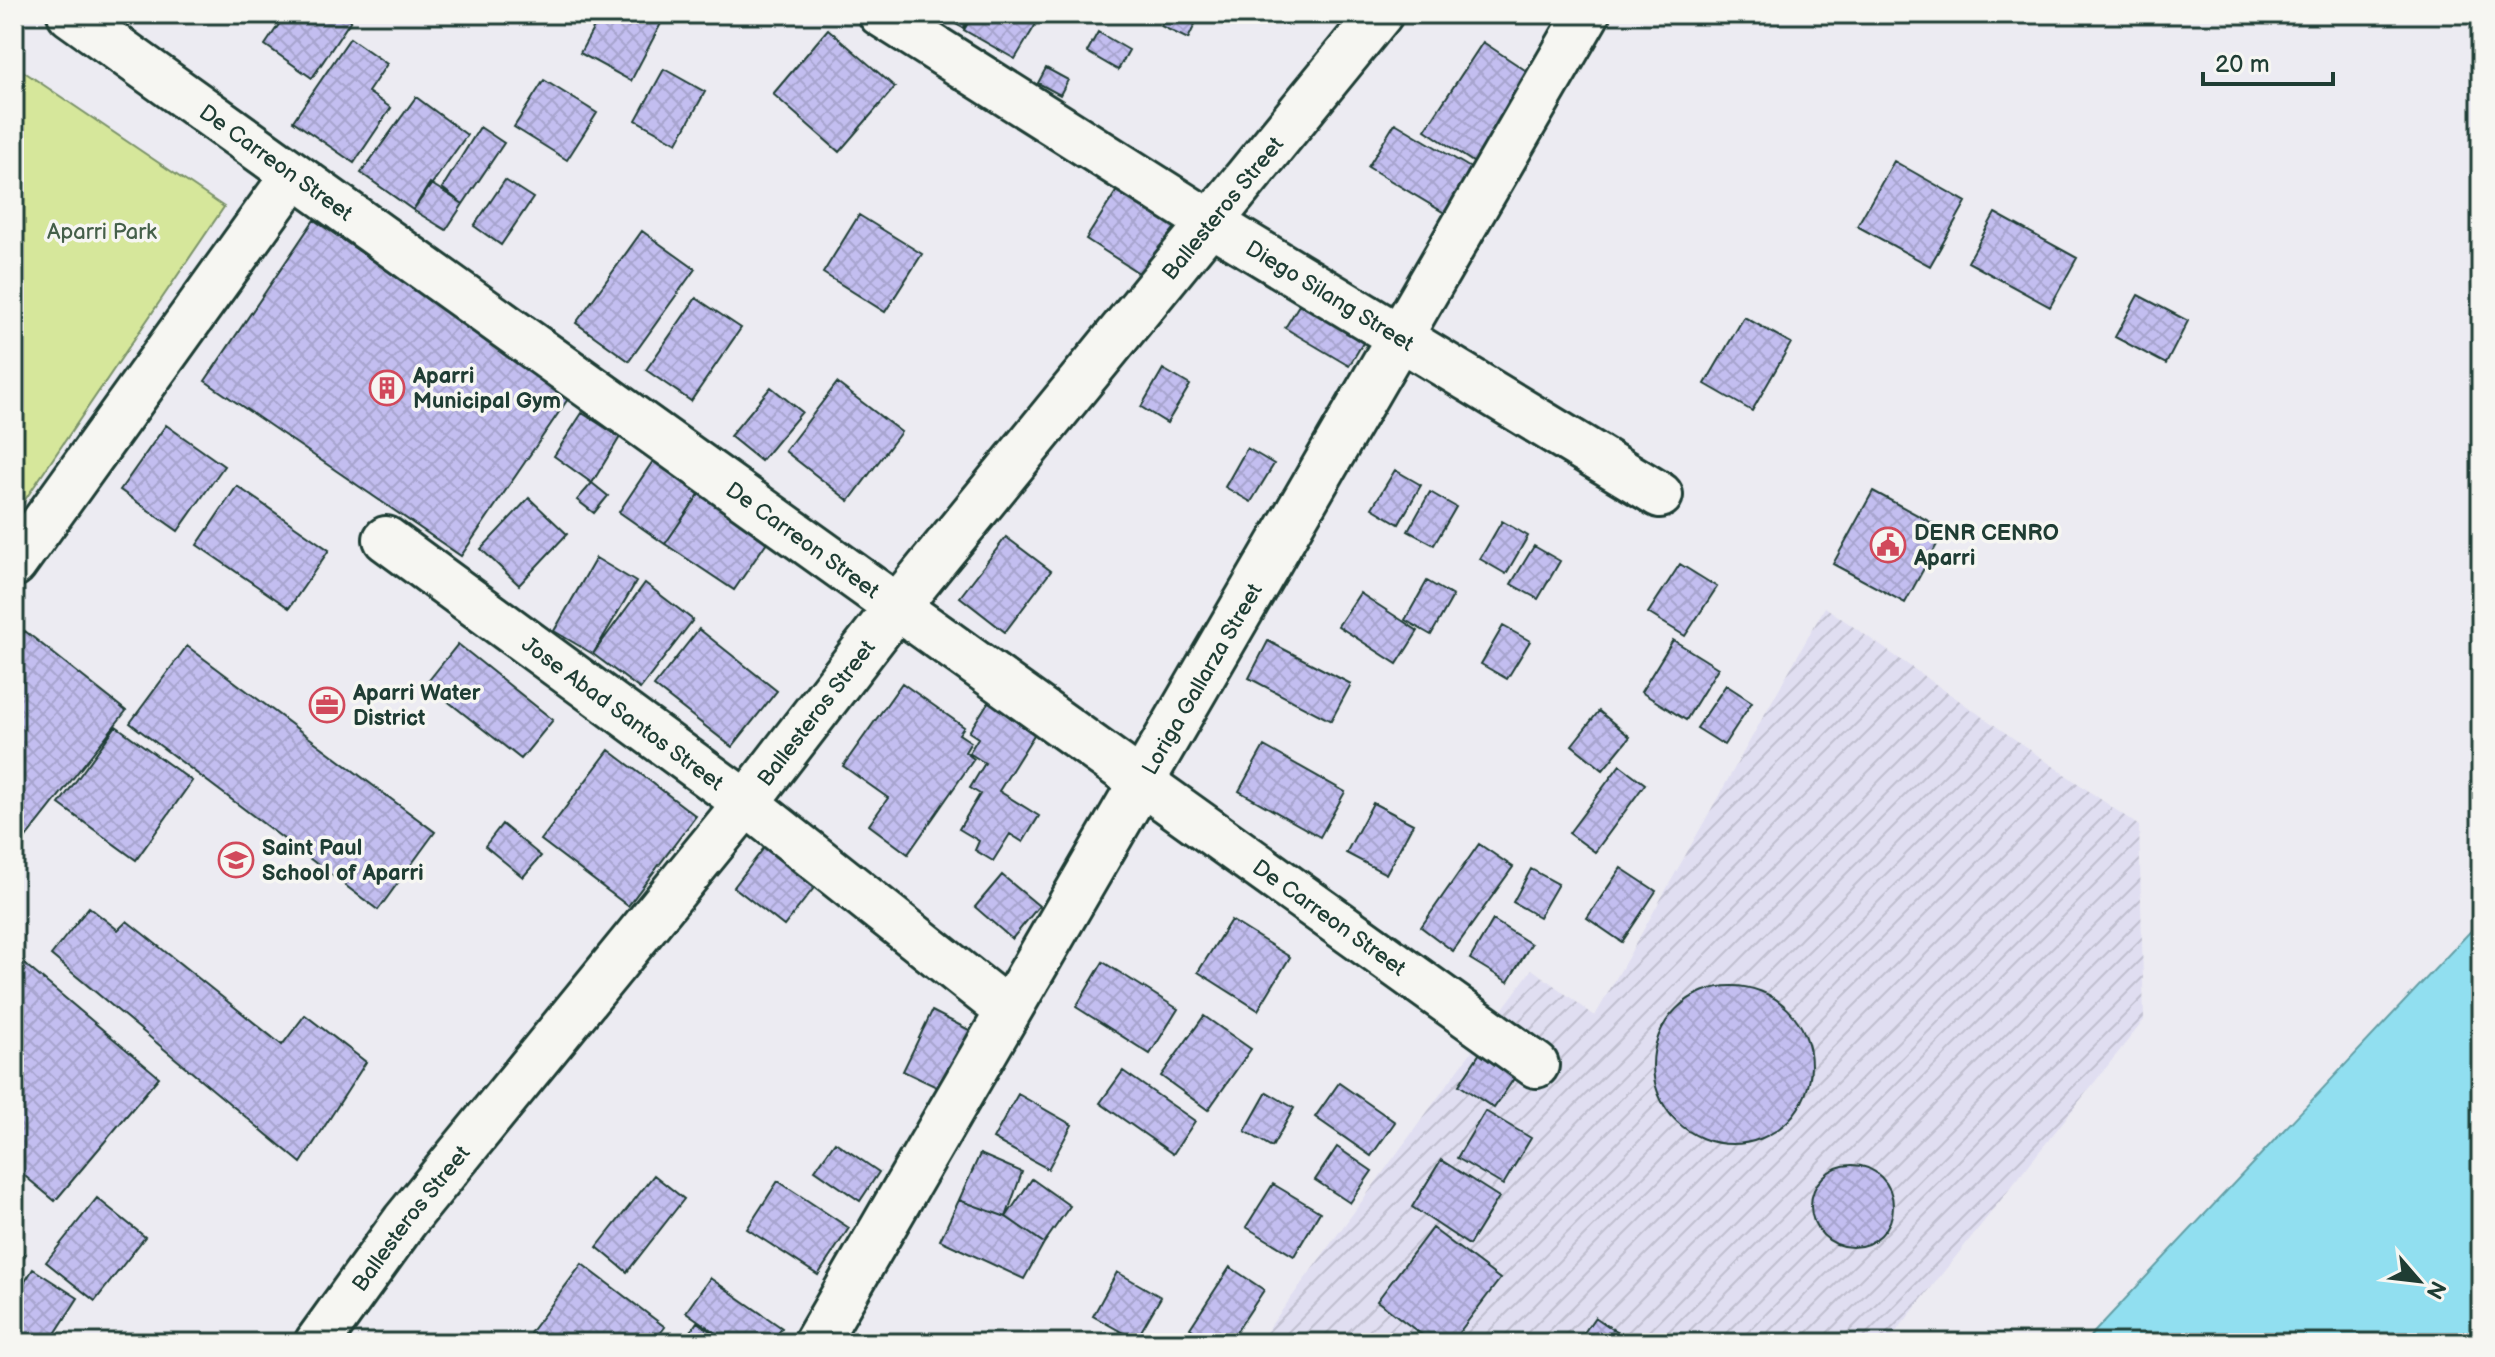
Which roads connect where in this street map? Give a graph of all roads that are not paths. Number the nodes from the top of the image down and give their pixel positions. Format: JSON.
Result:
{"nodes":[{"id":1,"x":70,"y":14,"type":"edge"},
{"id":2,"x":881,"y":14,"type":"edge"},
{"id":3,"x":1380,"y":14,"type":"edge"},
{"id":4,"x":1587,"y":14,"type":"edge"},
{"id":5,"x":293,"y":176,"type":"junction"},
{"id":6,"x":1211,"y":223,"type":"junction"},
{"id":7,"x":1398,"y":338,"type":"junction"},
{"id":8,"x":1660,"y":495,"type":"dead end"},
{"id":9,"x":386,"y":539,"type":"dead end"},
{"id":10,"x":14,"y":564,"type":"edge"},
{"id":11,"x":896,"y":608,"type":"junction"},
{"id":12,"x":1141,"y":783,"type":"junction"},
{"id":13,"x":746,"y":803,"type":"junction"},
{"id":14,"x":1008,"y":1011,"type":"junction"},
{"id":15,"x":1536,"y":1065,"type":"dead end"},
{"id":16,"x":317,"y":1343,"type":"edge"},
{"id":17,"x":816,"y":1343,"type":"edge"}],
"edges":[{"from":1,"to":5,"type":"street","name":"De Carreon Street"},
{"from":2,"to":6,"type":"street","name":"Diego Silang Street"},
{"from":3,"to":6,"type":"street","name":"Ballesteros Street"},
{"from":4,"to":7,"type":"street","name":"Loriga Gallarza Street"},
{"from":5,"to":10,"type":"street"},
{"from":5,"to":11,"type":"street","name":"De Carreon Street"},
{"from":6,"to":7,"type":"street","name":"Diego Silang Street"},
{"from":6,"to":11,"type":"street","name":"Ballesteros Street"},
{"from":7,"to":8,"type":"street","name":"Diego Silang Street"},
{"from":7,"to":12,"type":"street","name":"Loriga Gallarza Street"},
{"from":9,"to":13,"type":"street","name":"Jose Abad Santos Street"},
{"from":11,"to":12,"type":"street","name":"De Carreon Street"},
{"from":11,"to":13,"type":"street","name":"Ballesteros Street"},
{"from":12,"to":14,"type":"street","name":"Loriga Gallarza Street"},
{"from":12,"to":15,"type":"street","name":"De Carreon Street"},
{"from":13,"to":14,"type":"street","name":"Jose Abad Santos Street"},
{"from":13,"to":16,"type":"street","name":"Ballesteros Street"},
{"from":14,"to":17,"type":"street","name":"Loriga Gallarza Street"}]}
